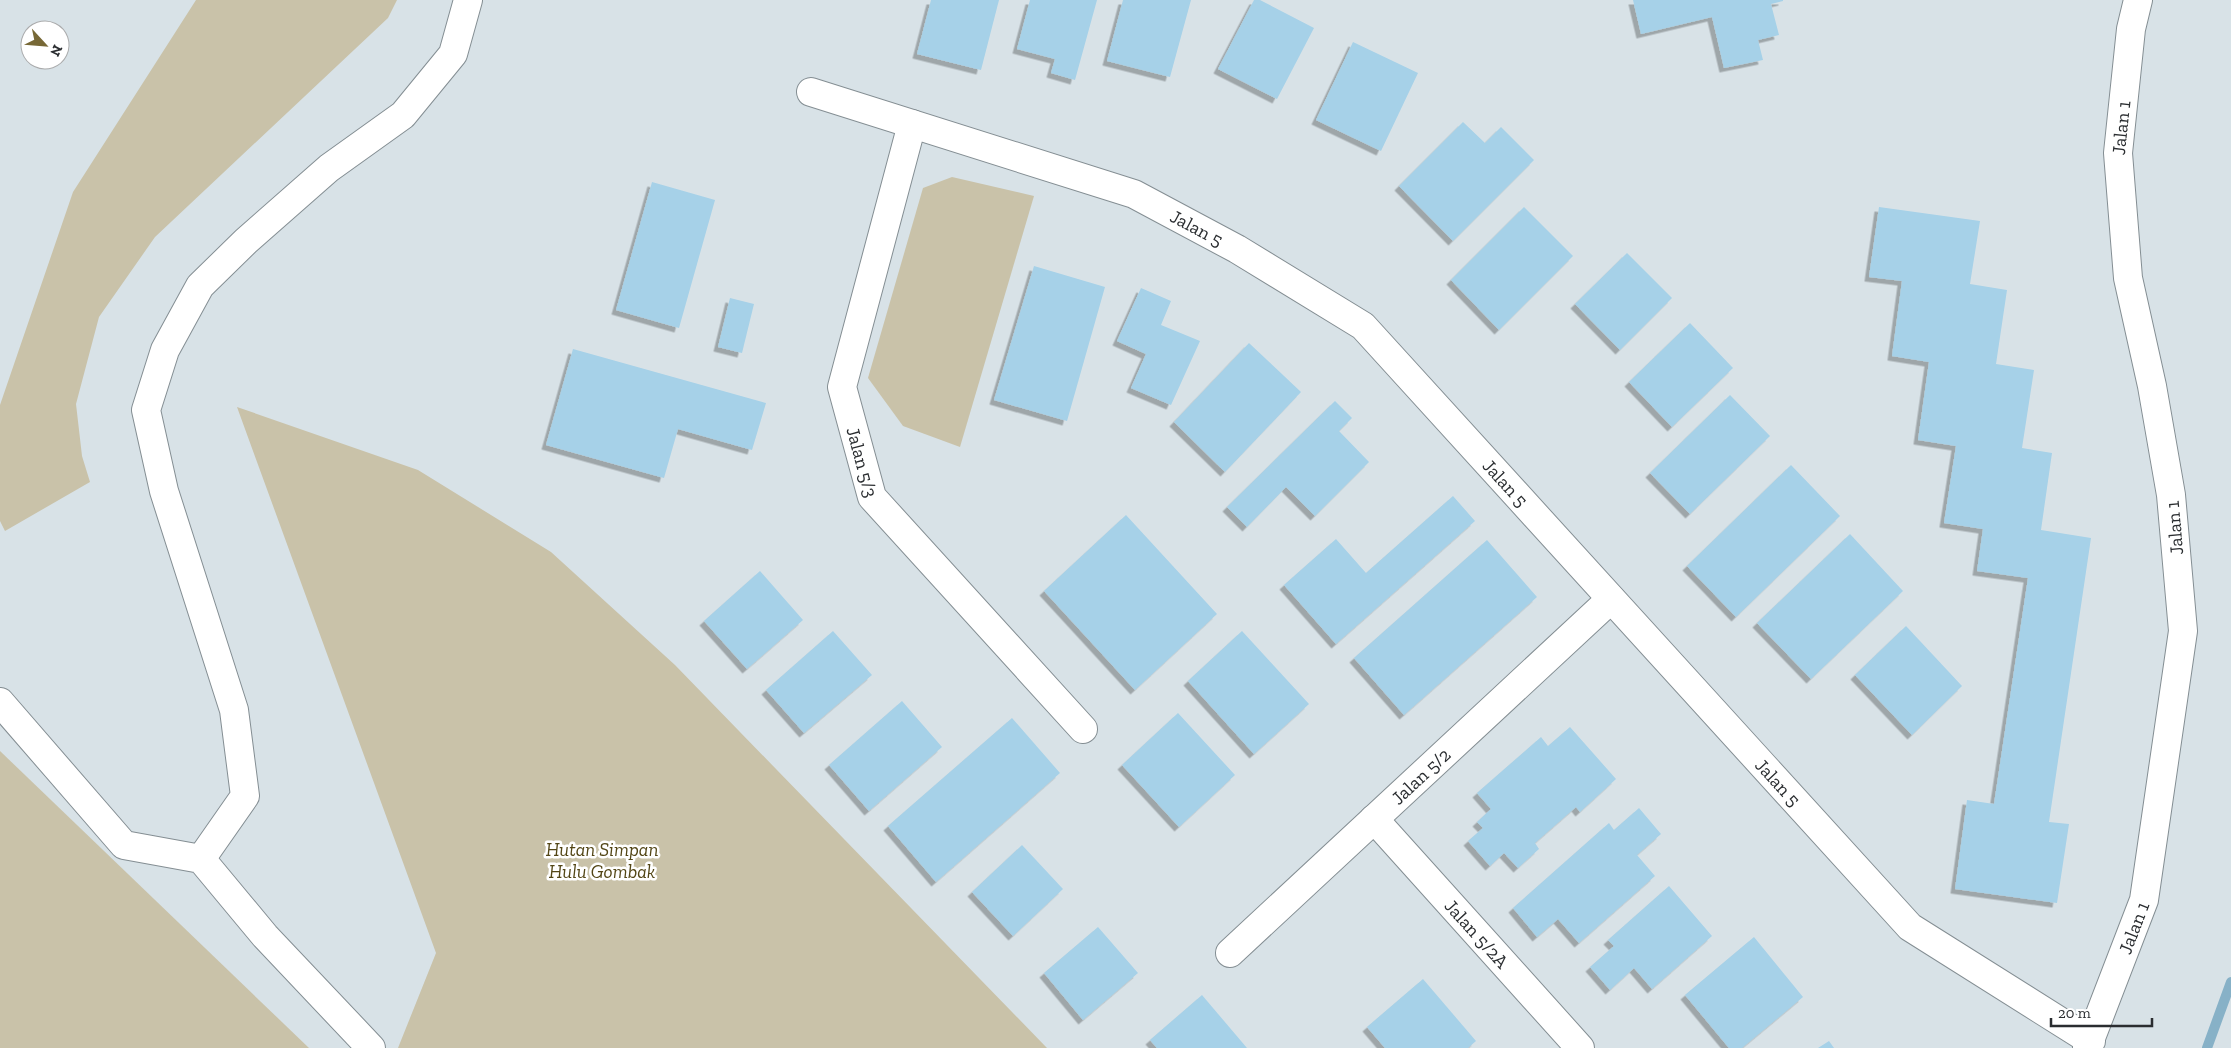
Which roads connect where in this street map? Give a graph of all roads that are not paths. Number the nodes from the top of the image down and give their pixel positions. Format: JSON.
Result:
{"nodes":[{"id":1,"x":468,"y":0,"type":"edge"},
{"id":2,"x":2138,"y":0,"type":"edge"},
{"id":3,"x":811,"y":92,"type":"dead end"},
{"id":4,"x":912,"y":124,"type":"junction"},
{"id":5,"x":1611,"y":599,"type":"junction"},
{"id":6,"x":0,"y":702,"type":"edge"},
{"id":7,"x":1083,"y":729,"type":"dead end"},
{"id":8,"x":1374,"y":819,"type":"junction"},
{"id":9,"x":201,"y":859,"type":"junction"},
{"id":10,"x":1230,"y":953,"type":"dead end"},
{"id":11,"x":2089,"y":1045,"type":"edge"},
{"id":12,"x":371,"y":1048,"type":"edge"},
{"id":13,"x":1580,"y":1048,"type":"edge"}],
"edges":[{"from":1,"to":9,"type":"street"},
{"from":2,"to":11,"type":"street","name":"Jalan 1"},
{"from":3,"to":4,"type":"street","name":"Jalan 5"},
{"from":4,"to":5,"type":"street","name":"Jalan 5"},
{"from":4,"to":7,"type":"street","name":"Jalan 5/3"},
{"from":5,"to":8,"type":"street","name":"Jalan 5/2"},
{"from":5,"to":11,"type":"street","name":"Jalan 5"},
{"from":6,"to":9,"type":"street"},
{"from":8,"to":10,"type":"street","name":"Jalan 5/2"},
{"from":8,"to":13,"type":"street","name":"Jalan 5/2A"},
{"from":9,"to":12,"type":"street"}]}
